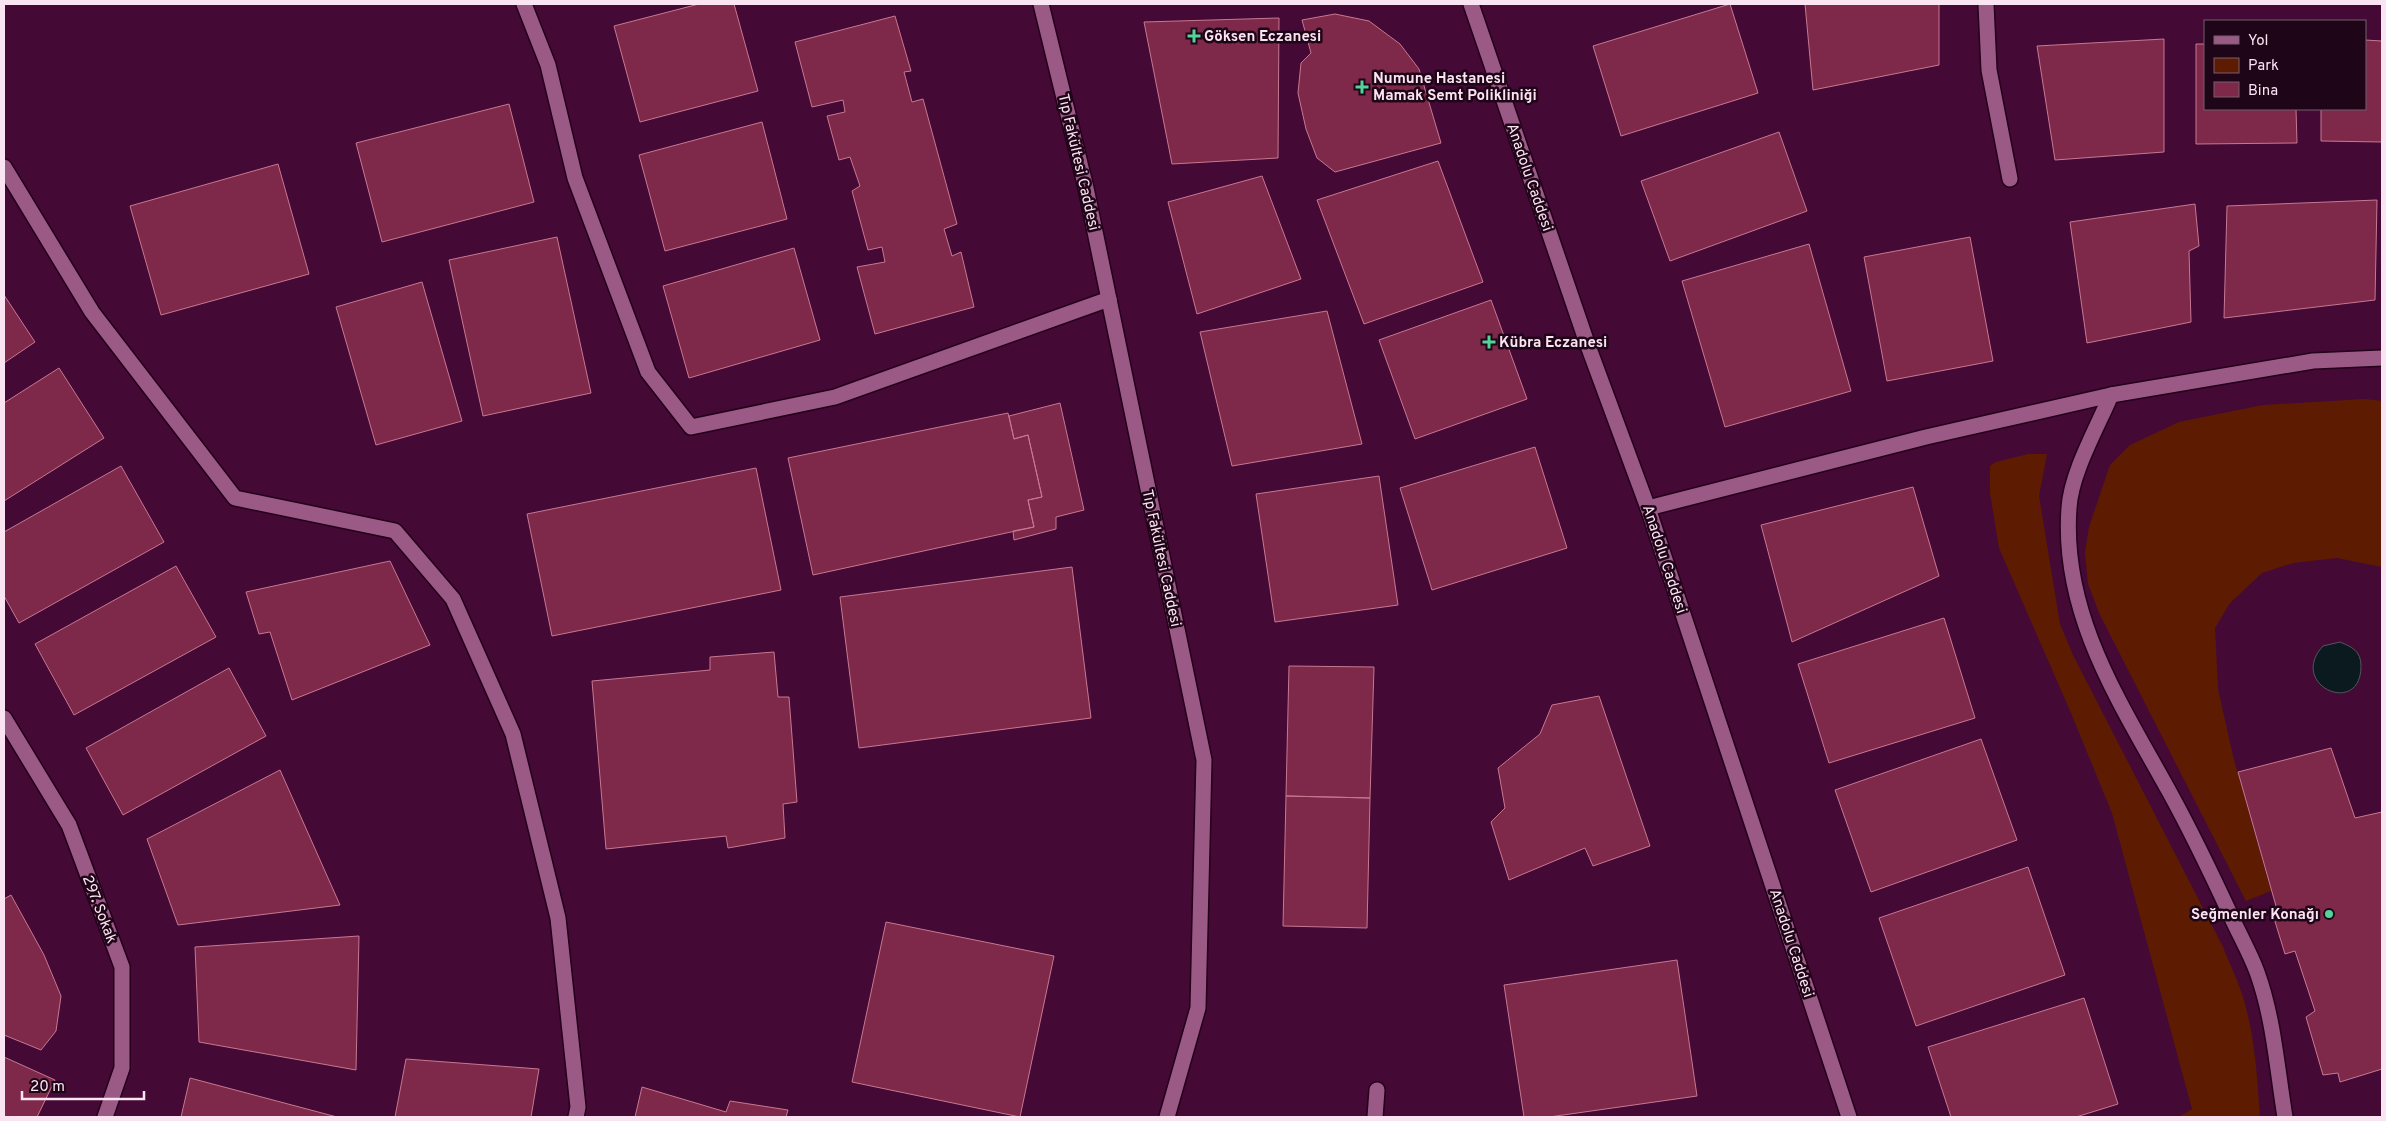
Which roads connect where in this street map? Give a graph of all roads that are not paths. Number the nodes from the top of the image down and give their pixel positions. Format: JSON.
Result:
{"nodes":[{"id":1,"x":524,"y":4,"type":"edge"},
{"id":2,"x":1041,"y":4,"type":"edge"},
{"id":3,"x":1471,"y":4,"type":"edge"},
{"id":4,"x":1986,"y":4,"type":"edge"},
{"id":5,"x":4,"y":167,"type":"edge"},
{"id":6,"x":2010,"y":179,"type":"dead end"},
{"id":7,"x":1109,"y":299,"type":"junction"},
{"id":8,"x":2382,"y":358,"type":"edge"},
{"id":9,"x":2111,"y":395,"type":"junction"},
{"id":10,"x":1648,"y":508,"type":"junction"},
{"id":11,"x":4,"y":718,"type":"edge"},
{"id":12,"x":1377,"y":1090,"type":"dead end"},
{"id":13,"x":105,"y":1117,"type":"edge"},
{"id":14,"x":576,"y":1117,"type":"edge"},
{"id":15,"x":1167,"y":1117,"type":"edge"},
{"id":16,"x":1375,"y":1117,"type":"edge"},
{"id":17,"x":1849,"y":1117,"type":"edge"},
{"id":18,"x":2285,"y":1117,"type":"edge"}],
"edges":[{"from":1,"to":7,"type":"street"},
{"from":2,"to":7,"type":"street","name":"Tıp Fakültesi Caddesi"},
{"from":3,"to":10,"type":"street","name":"Anadolu Caddesi"},
{"from":4,"to":6,"type":"street"},
{"from":5,"to":14,"type":"street"},
{"from":7,"to":15,"type":"street","name":"Tıp Fakültesi Caddesi"},
{"from":8,"to":9,"type":"street"},
{"from":9,"to":10,"type":"street"},
{"from":9,"to":18,"type":"street"},
{"from":10,"to":17,"type":"street","name":"Anadolu Caddesi"},
{"from":11,"to":13,"type":"street","name":"297. Sokak"},
{"from":12,"to":16,"type":"street"}]}
